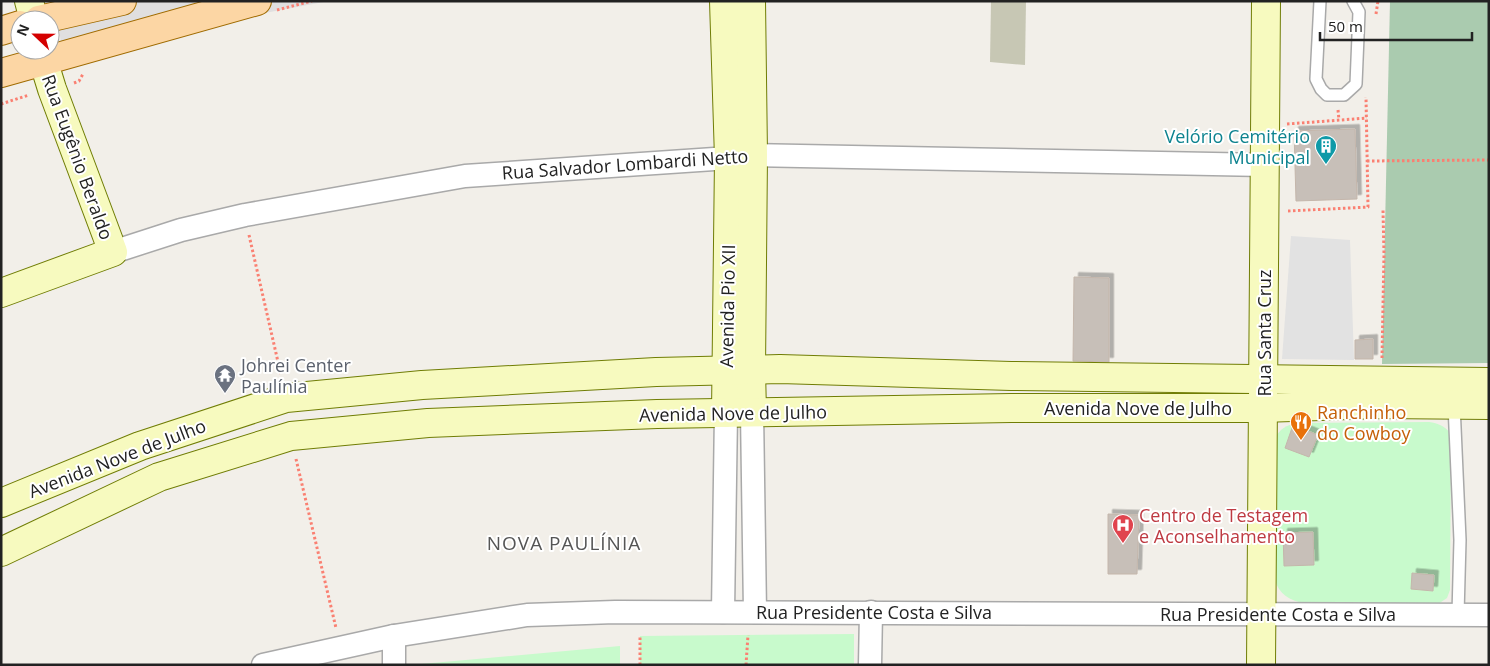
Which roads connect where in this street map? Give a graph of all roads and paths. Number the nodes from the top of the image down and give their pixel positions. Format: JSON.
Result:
{"nodes":[{"id":1,"x":122,"y":1,"type":"edge"},
{"id":2,"x":257,"y":1,"type":"edge"},
{"id":3,"x":724,"y":1,"type":"edge"},
{"id":4,"x":751,"y":1,"type":"edge"},
{"id":5,"x":1266,"y":1,"type":"edge"},
{"id":6,"x":1320,"y":1,"type":"edge"},
{"id":7,"x":1353,"y":1,"type":"edge"},
{"id":8,"x":60,"y":15,"type":"edge"},
{"id":9,"x":738,"y":39,"type":"junction"},
{"id":10,"x":60,"y":51,"type":"edge"},
{"id":11,"x":32,"y":60,"type":"edge"},
{"id":12,"x":42,"y":60,"type":"edge"},
{"id":13,"x":1,"y":73,"type":"edge"},
{"id":14,"x":1366,"y":88,"type":"dead end"},
{"id":15,"x":30,"y":95,"type":"dead end"},
{"id":16,"x":1,"y":104,"type":"edge"},
{"id":17,"x":1367,"y":118,"type":"junction"},
{"id":18,"x":1282,"y":125,"type":"dead end"},
{"id":19,"x":741,"y":156,"type":"junction"},
{"id":20,"x":1489,"y":160,"type":"edge"},
{"id":21,"x":1367,"y":161,"type":"junction"},
{"id":22,"x":1265,"y":165,"type":"junction"},
{"id":23,"x":1383,"y":210,"type":"dead end"},
{"id":24,"x":1282,"y":211,"type":"dead end"},
{"id":25,"x":245,"y":215,"type":"junction"},
{"id":26,"x":113,"y":252,"type":"junction"},
{"id":27,"x":1,"y":293,"type":"edge"},
{"id":28,"x":1382,"y":364,"type":"dead end"},
{"id":29,"x":739,"y":370,"type":"junction"},
{"id":30,"x":1263,"y":379,"type":"junction"},
{"id":31,"x":1489,"y":382,"type":"edge"},
{"id":32,"x":286,"y":398,"type":"junction"},
{"id":33,"x":1454,"y":405,"type":"junction"},
{"id":34,"x":1489,"y":405,"type":"edge"},
{"id":35,"x":1263,"y":408,"type":"junction"},
{"id":36,"x":739,"y":413,"type":"junction"},
{"id":37,"x":291,"y":436,"type":"junction"},
{"id":38,"x":1,"y":503,"type":"edge"},
{"id":39,"x":1,"y":552,"type":"edge"},
{"id":40,"x":722,"y":612,"type":"junction"},
{"id":41,"x":755,"y":612,"type":"junction"},
{"id":42,"x":872,"y":612,"type":"junction"},
{"id":43,"x":1262,"y":614,"type":"junction"},
{"id":44,"x":1458,"y":614,"type":"junction"},
{"id":45,"x":1489,"y":615,"type":"edge"},
{"id":46,"x":748,"y":635,"type":"dead end"},
{"id":47,"x":394,"y":636,"type":"junction"},
{"id":48,"x":640,"y":636,"type":"dead end"},
{"id":49,"x":341,"y":648,"type":"junction"},
{"id":50,"x":263,"y":665,"type":"edge"},
{"id":51,"x":394,"y":665,"type":"edge"},
{"id":52,"x":640,"y":665,"type":"edge"},
{"id":53,"x":746,"y":665,"type":"edge"},
{"id":54,"x":870,"y":665,"type":"edge"},
{"id":55,"x":1261,"y":665,"type":"edge"}],
"edges":[{"from":1,"to":8,"type":"main road"},
{"from":2,"to":10,"type":"main road"},
{"from":3,"to":9,"type":"street","name":"Avenida Pio XII"},
{"from":4,"to":9,"type":"street","name":"Avenida Pio XII"},
{"from":5,"to":22,"type":"street","name":"Rua Santa Cruz"},
{"from":6,"to":7,"type":"lane"},
{"from":9,"to":19,"type":"street","name":"Avenida Pio XII"},
{"from":11,"to":13,"type":"main road"},
{"from":12,"to":26,"type":"street","name":"Rua Eugênio Beraldo"},
{"from":14,"to":17,"type":"path"},
{"from":15,"to":16,"type":"path"},
{"from":17,"to":18,"type":"path"},
{"from":17,"to":21,"type":"path"},
{"from":19,"to":22,"type":"street","name":"Rua Salvador Lombardi Netto"},
{"from":19,"to":25,"type":"street","name":"Rua Salvador Lombardi Netto"},
{"from":19,"to":29,"type":"street","name":"Avenida Pio XII"},
{"from":20,"to":21,"type":"path"},
{"from":21,"to":24,"type":"path"},
{"from":22,"to":30,"type":"street","name":"Rua Santa Cruz"},
{"from":23,"to":28,"type":"path"},
{"from":25,"to":26,"type":"street","name":"Rua Salvador Lombardi Netto"},
{"from":25,"to":32,"type":"path"},
{"from":26,"to":27,"type":"street","name":"Rua Salvador Lombardi Netto"},
{"from":29,"to":30,"type":"street","name":"Avenida Nove de Julho"},
{"from":29,"to":32,"type":"street","name":"Avenida Nove de Julho"},
{"from":29,"to":36,"type":"street","name":"Avenida Pio XII"},
{"from":30,"to":31,"type":"street","name":"Avenida Nove de Julho"},
{"from":30,"to":35,"type":"street","name":"Rua Santa Cruz"},
{"from":32,"to":38,"type":"street","name":"Avenida Nove de Julho"},
{"from":33,"to":34,"type":"street","name":"Avenida Nove de Julho"},
{"from":33,"to":35,"type":"street","name":"Avenida Nove de Julho"},
{"from":33,"to":44,"type":"lane"},
{"from":35,"to":36,"type":"street","name":"Avenida Nove de Julho"},
{"from":35,"to":43,"type":"street","name":"Rua Santa Cruz"},
{"from":36,"to":37,"type":"street","name":"Avenida Nove de Julho"},
{"from":36,"to":40,"type":"street","name":"Avenida Pio XII"},
{"from":36,"to":41,"type":"street","name":"Avenida Pio XII"},
{"from":37,"to":39,"type":"street","name":"Avenida Nove de Julho"},
{"from":37,"to":49,"type":"path"},
{"from":40,"to":41,"type":"street","name":"Rua Presidente Costa e Silva"},
{"from":40,"to":47,"type":"street","name":"Rua Presidente Costa e Silva"},
{"from":41,"to":42,"type":"street","name":"Rua Presidente Costa e Silva"},
{"from":42,"to":43,"type":"street","name":"Rua Presidente Costa e Silva"},
{"from":42,"to":54,"type":"street"},
{"from":43,"to":44,"type":"street","name":"Rua Presidente Costa e Silva"},
{"from":43,"to":55,"type":"street","name":"Rua Santa Cruz"},
{"from":44,"to":45,"type":"street","name":"Rua Presidente Costa e Silva"},
{"from":46,"to":53,"type":"path"},
{"from":47,"to":49,"type":"street","name":"Rua Presidente Costa e Silva"},
{"from":47,"to":51,"type":"street"},
{"from":48,"to":52,"type":"path"},
{"from":49,"to":50,"type":"street","name":"Rua Presidente Costa e Silva"}]}
